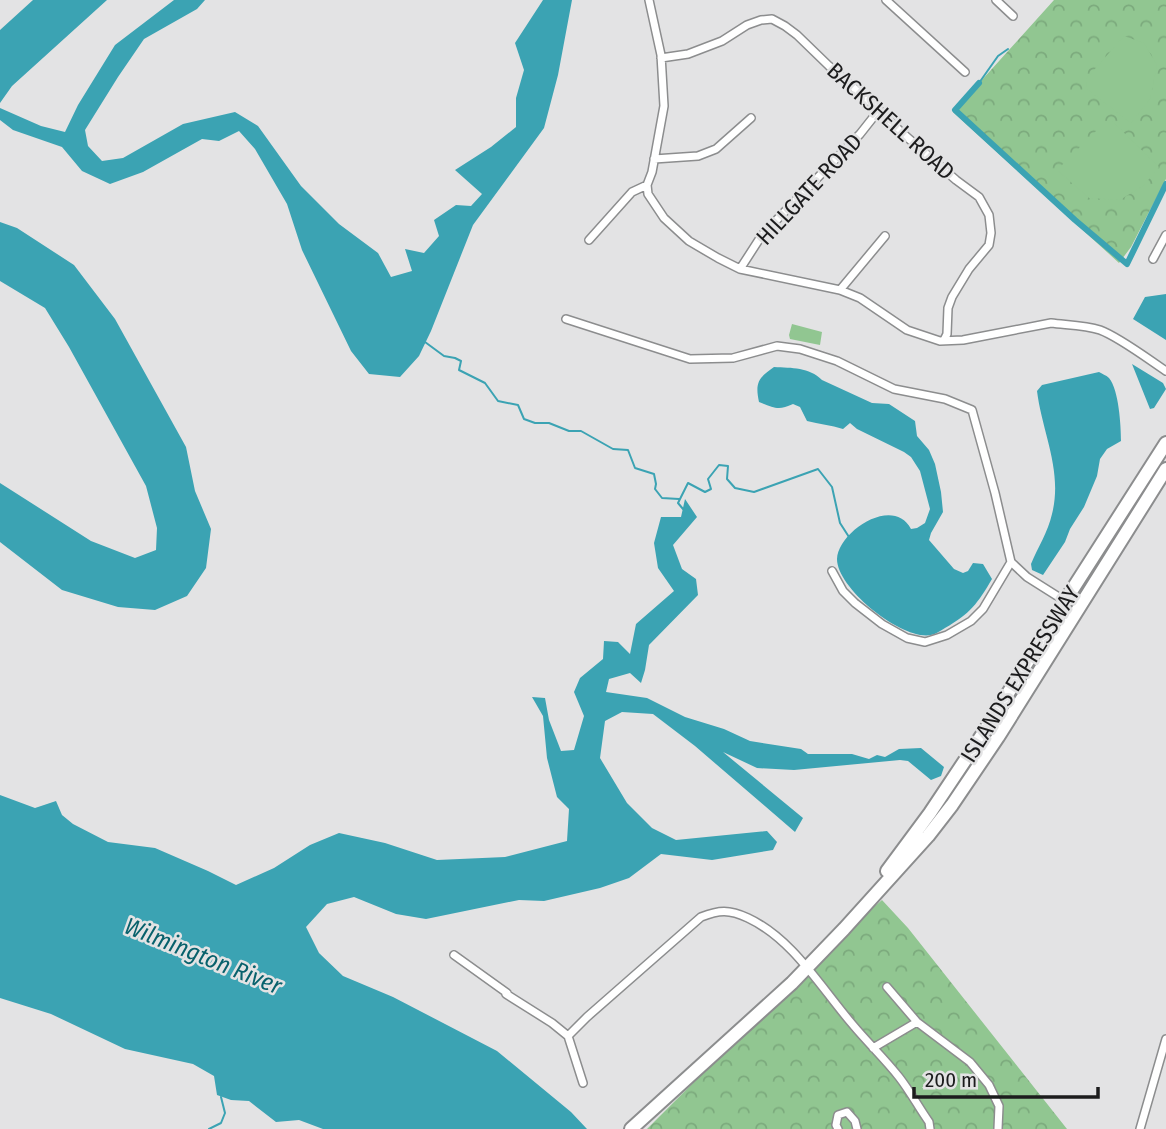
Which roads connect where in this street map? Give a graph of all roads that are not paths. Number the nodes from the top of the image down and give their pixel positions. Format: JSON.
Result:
{"nodes":[{"id":1,"x":649,"y":0,"type":"edge"},
{"id":2,"x":886,"y":0,"type":"edge"},
{"id":3,"x":996,"y":0,"type":"edge"},
{"id":4,"x":1013,"y":16,"type":"dead end"},
{"id":5,"x":661,"y":58,"type":"junction"},
{"id":6,"x":965,"y":72,"type":"dead end"},
{"id":7,"x":879,"y":110,"type":"junction"},
{"id":8,"x":751,"y":118,"type":"dead end"},
{"id":9,"x":654,"y":159,"type":"junction"},
{"id":10,"x":648,"y":186,"type":"junction"},
{"id":11,"x":885,"y":236,"type":"dead end"},
{"id":12,"x":1166,"y":236,"type":"edge"},
{"id":13,"x":589,"y":240,"type":"dead end"},
{"id":14,"x":1153,"y":259,"type":"dead end"},
{"id":15,"x":740,"y":269,"type":"junction"},
{"id":16,"x":840,"y":290,"type":"junction"},
{"id":17,"x":566,"y":319,"type":"dead end"},
{"id":18,"x":944,"y":340,"type":"junction"},
{"id":19,"x":1166,"y":371,"type":"edge"},
{"id":20,"x":1166,"y":443,"type":"edge"},
{"id":21,"x":1166,"y":468,"type":"edge"},
{"id":22,"x":1010,"y":562,"type":"junction"},
{"id":23,"x":832,"y":571,"type":"dead end"},
{"id":24,"x":1065,"y":601,"type":"junction"},
{"id":25,"x":868,"y":901,"type":"junction"},
{"id":26,"x":454,"y":955,"type":"dead end"},
{"id":27,"x":807,"y":968,"type":"junction"},
{"id":28,"x":887,"y":987,"type":"dead end"},
{"id":29,"x":916,"y":1022,"type":"junction"},
{"id":30,"x":568,"y":1037,"type":"junction"},
{"id":31,"x":1166,"y":1039,"type":"edge"},
{"id":32,"x":873,"y":1048,"type":"junction"},
{"id":33,"x":583,"y":1083,"type":"dead end"},
{"id":34,"x":631,"y":1129,"type":"edge"},
{"id":35,"x":838,"y":1129,"type":"edge"},
{"id":36,"x":857,"y":1129,"type":"edge"},
{"id":37,"x":930,"y":1129,"type":"edge"},
{"id":38,"x":998,"y":1129,"type":"edge"},
{"id":39,"x":1140,"y":1129,"type":"edge"}],
"edges":[{"from":1,"to":5,"type":"street"},
{"from":2,"to":6,"type":"street"},
{"from":3,"to":4,"type":"street"},
{"from":5,"to":7,"type":"street","name":"BACKSHELL ROAD"},
{"from":5,"to":9,"type":"street"},
{"from":7,"to":15,"type":"street","name":"HILLGATE ROAD"},
{"from":7,"to":18,"type":"street","name":"BACKSHELL ROAD"},
{"from":8,"to":9,"type":"street"},
{"from":9,"to":10,"type":"street"},
{"from":10,"to":13,"type":"street"},
{"from":10,"to":15,"type":"street"},
{"from":11,"to":16,"type":"street"},
{"from":12,"to":14,"type":"street"},
{"from":15,"to":16,"type":"street"},
{"from":16,"to":18,"type":"street"},
{"from":17,"to":22,"type":"street"},
{"from":18,"to":19,"type":"street"},
{"from":20,"to":24,"type":"main road","name":"ISLANDS EXPRESSWAY"},
{"from":21,"to":25,"type":"main road","name":"ISLANDS EXPRESSWAY"},
{"from":22,"to":23,"type":"street"},
{"from":22,"to":24,"type":"street"},
{"from":24,"to":25,"type":"main road","name":"ISLANDS EXPRESSWAY"},
{"from":25,"to":27,"type":"main road","name":"ISLANDS EXPRESSWAY"},
{"from":26,"to":30,"type":"street"},
{"from":27,"to":30,"type":"street"},
{"from":27,"to":32,"type":"street"},
{"from":27,"to":34,"type":"main road","name":"ISLANDS EXPRESSWAY"},
{"from":28,"to":29,"type":"street"},
{"from":29,"to":32,"type":"street"},
{"from":29,"to":38,"type":"street"},
{"from":30,"to":33,"type":"street"},
{"from":31,"to":39,"type":"street"},
{"from":32,"to":37,"type":"street"},
{"from":35,"to":36,"type":"street"}]}
